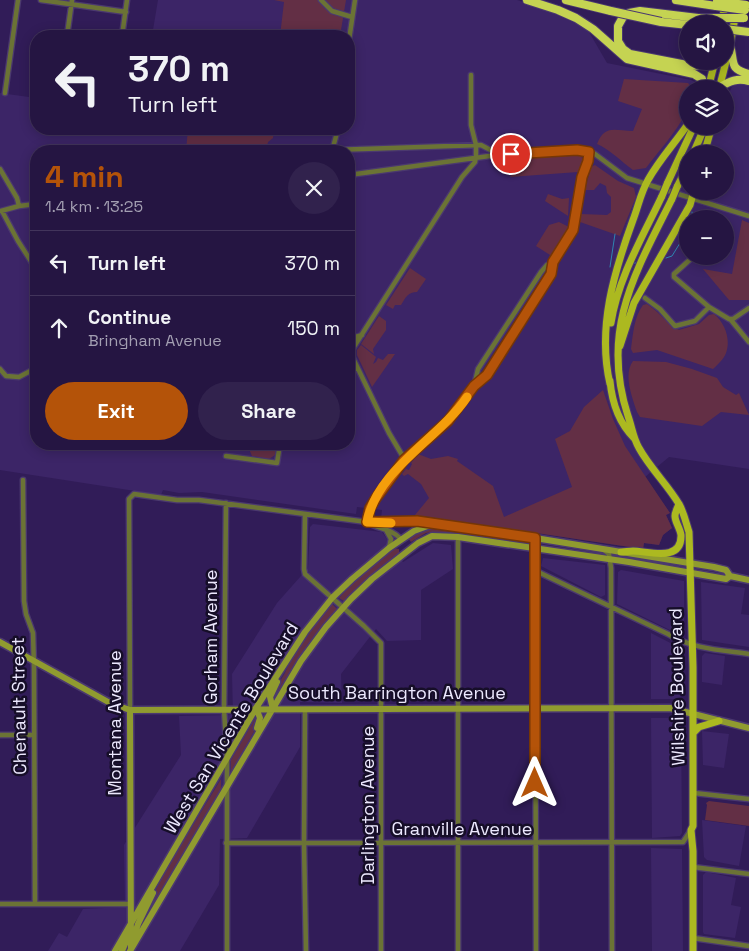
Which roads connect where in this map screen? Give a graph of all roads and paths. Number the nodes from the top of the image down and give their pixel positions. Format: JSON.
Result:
{"nodes":[{"id":1,"x":18,"y":0,"type":"edge"},
{"id":2,"x":41,"y":0,"type":"edge"},
{"id":3,"x":127,"y":0,"type":"edge"},
{"id":4,"x":320,"y":0,"type":"edge"},
{"id":5,"x":355,"y":0,"type":"edge"},
{"id":6,"x":528,"y":0,"type":"edge"},
{"id":7,"x":566,"y":0,"type":"edge"},
{"id":8,"x":676,"y":0,"type":"edge"},
{"id":9,"x":738,"y":0,"type":"edge"},
{"id":10,"x":72,"y":2,"type":"edge"},
{"id":11,"x":717,"y":2,"type":"edge"},
{"id":12,"x":747,"y":11,"type":"edge"},
{"id":13,"x":126,"y":12,"type":"junction"},
{"id":14,"x":720,"y":15,"type":"edge"},
{"id":15,"x":728,"y":15,"type":"edge"},
{"id":16,"x":679,"y":16,"type":"edge"},
{"id":17,"x":352,"y":17,"type":"junction"},
{"id":18,"x":679,"y":23,"type":"edge"},
{"id":19,"x":734,"y":23,"type":"edge"},
{"id":20,"x":68,"y":30,"type":"edge"},
{"id":21,"x":123,"y":30,"type":"edge"},
{"id":22,"x":350,"y":30,"type":"edge"},
{"id":23,"x":734,"y":30,"type":"edge"},
{"id":24,"x":749,"y":32,"type":"edge"},
{"id":25,"x":679,"y":63,"type":"edge"},
{"id":26,"x":734,"y":66,"type":"edge"},
{"id":27,"x":749,"y":74,"type":"edge"},
{"id":28,"x":471,"y":75,"type":"dead end"},
{"id":29,"x":702,"y":80,"type":"edge"},
{"id":30,"x":734,"y":80,"type":"edge"},
{"id":31,"x":749,"y":81,"type":"edge"},
{"id":32,"x":5,"y":93,"type":"dead end"},
{"id":33,"x":680,"y":135,"type":"edge"},
{"id":34,"x":690,"y":135,"type":"edge"},
{"id":35,"x":476,"y":145,"type":"junction"},
{"id":36,"x":355,"y":150,"type":"edge"},
{"id":37,"x":589,"y":152,"type":"junction"},
{"id":38,"x":500,"y":155,"type":"junction"},
{"id":39,"x":476,"y":157,"type":"junction"},
{"id":40,"x":0,"y":169,"type":"edge"},
{"id":41,"x":355,"y":174,"type":"edge"},
{"id":42,"x":679,"y":183,"type":"edge"},
{"id":43,"x":646,"y":184,"type":"junction"},
{"id":44,"x":679,"y":192,"type":"edge"},
{"id":45,"x":690,"y":200,"type":"edge"},
{"id":46,"x":706,"y":200,"type":"edge"},
{"id":47,"x":30,"y":205,"type":"edge"},
{"id":48,"x":19,"y":206,"type":"junction"},
{"id":49,"x":1,"y":211,"type":"edge"},
{"id":50,"x":749,"y":216,"type":"edge"},
{"id":51,"x":30,"y":260,"type":"edge"},
{"id":52,"x":553,"y":262,"type":"junction"},
{"id":53,"x":685,"y":265,"type":"edge"},
{"id":54,"x":645,"y":298,"type":"dead end"},
{"id":55,"x":709,"y":307,"type":"junction"},
{"id":56,"x":749,"y":308,"type":"edge"},
{"id":57,"x":731,"y":320,"type":"junction"},
{"id":58,"x":509,"y":321,"type":"junction"},
{"id":59,"x":518,"y":327,"type":"junction"},
{"id":60,"x":362,"y":335,"type":"junction"},
{"id":61,"x":355,"y":337,"type":"edge"},
{"id":62,"x":749,"y":342,"type":"edge"},
{"id":63,"x":355,"y":344,"type":"edge"},
{"id":64,"x":618,"y":354,"type":"junction"},
{"id":65,"x":355,"y":364,"type":"edge"},
{"id":66,"x":357,"y":368,"type":"joint"},
{"id":67,"x":0,"y":369,"type":"edge"},
{"id":68,"x":30,"y":371,"type":"edge"},
{"id":69,"x":610,"y":384,"type":"junction"},
{"id":70,"x":474,"y":386,"type":"junction"},
{"id":71,"x":634,"y":438,"type":"junction"},
{"id":72,"x":279,"y":450,"type":"edge"},
{"id":73,"x":226,"y":456,"type":"dead end"},
{"id":74,"x":404,"y":460,"type":"junction"},
{"id":75,"x":23,"y":480,"type":"dead end"},
{"id":76,"x":226,"y":503,"type":"junction"},
{"id":77,"x":679,"y":504,"type":"junction"},
{"id":78,"x":304,"y":514,"type":"junction"},
{"id":79,"x":367,"y":522,"type":"junction"},
{"id":80,"x":433,"y":524,"type":"junction"},
{"id":81,"x":386,"y":530,"type":"junction"},
{"id":82,"x":458,"y":537,"type":"junction"},
{"id":83,"x":535,"y":538,"type":"junction"},
{"id":84,"x":401,"y":539,"type":"junction"},
{"id":85,"x":418,"y":543,"type":"junction"},
{"id":86,"x":389,"y":548,"type":"junction"},
{"id":87,"x":535,"y":549,"type":"junction"},
{"id":88,"x":604,"y":550,"type":"junction"},
{"id":89,"x":621,"y":552,"type":"junction"},
{"id":90,"x":400,"y":556,"type":"junction"},
{"id":91,"x":611,"y":560,"type":"junction"},
{"id":92,"x":690,"y":563,"type":"junction"},
{"id":93,"x":534,"y":570,"type":"junction"},
{"id":94,"x":690,"y":572,"type":"junction"},
{"id":95,"x":730,"y":576,"type":"junction"},
{"id":96,"x":749,"y":580,"type":"edge"},
{"id":97,"x":332,"y":598,"type":"junction"},
{"id":98,"x":343,"y":607,"type":"junction"},
{"id":99,"x":611,"y":607,"type":"junction"},
{"id":100,"x":0,"y":642,"type":"edge"},
{"id":101,"x":692,"y":645,"type":"junction"},
{"id":102,"x":749,"y":654,"type":"edge"},
{"id":103,"x":286,"y":660,"type":"junction"},
{"id":104,"x":33,"y":661,"type":"junction"},
{"id":105,"x":224,"y":708,"type":"junction"},
{"id":106,"x":256,"y":708,"type":"junction"},
{"id":107,"x":381,"y":708,"type":"junction"},
{"id":108,"x":458,"y":708,"type":"junction"},
{"id":109,"x":535,"y":708,"type":"junction"},
{"id":110,"x":612,"y":708,"type":"junction"},
{"id":111,"x":273,"y":709,"type":"junction"},
{"id":112,"x":305,"y":709,"type":"junction"},
{"id":113,"x":130,"y":710,"type":"junction"},
{"id":114,"x":693,"y":713,"type":"junction"},
{"id":115,"x":718,"y":721,"type":"junction"},
{"id":116,"x":749,"y":728,"type":"edge"},
{"id":117,"x":694,"y":732,"type":"junction"},
{"id":118,"x":0,"y":735,"type":"edge"},
{"id":119,"x":34,"y":735,"type":"junction"},
{"id":120,"x":227,"y":760,"type":"junction"},
{"id":121,"x":240,"y":766,"type":"junction"},
{"id":122,"x":226,"y":790,"type":"junction"},
{"id":123,"x":694,"y":793,"type":"junction"},
{"id":124,"x":749,"y":799,"type":"edge"},
{"id":125,"x":691,"y":830,"type":"junction"},
{"id":126,"x":458,"y":843,"type":"junction"},
{"id":127,"x":534,"y":843,"type":"junction"},
{"id":128,"x":611,"y":843,"type":"junction"},
{"id":129,"x":226,"y":844,"type":"junction"},
{"id":130,"x":304,"y":844,"type":"junction"},
{"id":131,"x":381,"y":844,"type":"junction"},
{"id":132,"x":693,"y":867,"type":"junction"},
{"id":133,"x":161,"y":874,"type":"junction"},
{"id":134,"x":749,"y":874,"type":"edge"},
{"id":135,"x":0,"y":904,"type":"edge"},
{"id":136,"x":35,"y":904,"type":"junction"},
{"id":137,"x":131,"y":904,"type":"junction"},
{"id":138,"x":131,"y":924,"type":"junction"},
{"id":139,"x":693,"y":938,"type":"junction"},
{"id":140,"x":749,"y":946,"type":"edge"},
{"id":141,"x":115,"y":951,"type":"edge"},
{"id":142,"x":122,"y":951,"type":"edge"},
{"id":143,"x":131,"y":951,"type":"edge"},
{"id":144,"x":226,"y":951,"type":"edge"},
{"id":145,"x":306,"y":951,"type":"edge"},
{"id":146,"x":381,"y":951,"type":"edge"},
{"id":147,"x":458,"y":951,"type":"edge"},
{"id":148,"x":536,"y":951,"type":"edge"},
{"id":149,"x":612,"y":951,"type":"edge"},
{"id":150,"x":693,"y":951,"type":"edge"}],
"edges":[{"from":1,"to":32,"type":"street"},
{"from":2,"to":10,"type":"street"},
{"from":3,"to":13,"type":"street"},
{"from":4,"to":17,"type":"street"},
{"from":5,"to":17,"type":"street"},
{"from":6,"to":29,"type":"highway"},
{"from":7,"to":18,"type":"highway","bridge":true},
{"from":8,"to":11,"type":"highway"},
{"from":9,"to":19,"type":"main road"},
{"from":10,"to":13,"type":"street"},
{"from":10,"to":20,"type":"street"},
{"from":11,"to":12,"type":"highway","bridge":true},
{"from":11,"to":14,"type":"main road"},
{"from":12,"to":15,"type":"highway","bridge":true},
{"from":13,"to":21,"type":"street"},
{"from":16,"to":25,"type":"highway","bridge":true},
{"from":17,"to":22,"type":"street"},
{"from":23,"to":24,"type":"highway","bridge":true},
{"from":26,"to":27,"type":"highway"},
{"from":28,"to":35,"type":"street"},
{"from":30,"to":31,"type":"highway"},
{"from":33,"to":43,"type":"main road"},
{"from":34,"to":69,"type":"main road","name":"Wilshire Boulevard","bridge":true},
{"from":35,"to":36,"type":"street"},
{"from":35,"to":38,"type":"street"},
{"from":35,"to":39,"type":"street"},
{"from":37,"to":38,"type":"street"},
{"from":37,"to":43,"type":"street"},
{"from":37,"to":52,"type":"street"},
{"from":38,"to":39,"type":"street"},
{"from":39,"to":41,"type":"street"},
{"from":39,"to":60,"type":"street"},
{"from":40,"to":48,"type":"street"},
{"from":42,"to":64,"type":"main road","name":"Wilshire Boulevard","bridge":true},
{"from":43,"to":44,"type":"street"},
{"from":43,"to":69,"type":"main road"},
{"from":45,"to":64,"type":"main road"},
{"from":46,"to":50,"type":"street"},
{"from":47,"to":48,"type":"street"},
{"from":48,"to":49,"type":"street"},
{"from":49,"to":51,"type":"street"},
{"from":52,"to":58,"type":"street"},
{"from":52,"to":59,"type":"street"},
{"from":53,"to":55,"type":"street"},
{"from":54,"to":55,"type":"street"},
{"from":55,"to":57,"type":"street"},
{"from":56,"to":57,"type":"street"},
{"from":57,"to":62,"type":"street"},
{"from":58,"to":59,"type":"street"},
{"from":58,"to":70,"type":"street"},
{"from":59,"to":70,"type":"street"},
{"from":60,"to":61,"type":"street"},
{"from":60,"to":63,"type":"street"},
{"from":64,"to":71,"type":"main road","name":"Wilshire Boulevard"},
{"from":65,"to":66,"type":"street"},
{"from":66,"to":74,"type":"street"},
{"from":67,"to":68,"type":"street"},
{"from":69,"to":71,"type":"main road","name":"Wilshire Boulevard"},
{"from":70,"to":74,"type":"street"},
{"from":71,"to":77,"type":"main road","name":"Wilshire Boulevard"},
{"from":72,"to":73,"type":"street"},
{"from":74,"to":79,"type":"street"},
{"from":75,"to":104,"type":"street","name":"Chenault Street"},
{"from":76,"to":78,"type":"street"},
{"from":76,"to":105,"type":"street","name":"Gorham Avenue"},
{"from":76,"to":113,"type":"street","name":"Montana Avenue"},
{"from":77,"to":89,"type":"main road"},
{"from":77,"to":92,"type":"main road","name":"Wilshire Boulevard"},
{"from":78,"to":79,"type":"street"},
{"from":78,"to":97,"type":"street","name":"Darlington Avenue"},
{"from":79,"to":80,"type":"street"},
{"from":79,"to":81,"type":"street"},
{"from":80,"to":83,"type":"main road","name":"West San Vicente Boulevard"},
{"from":80,"to":84,"type":"main road","name":"West San Vicente Boulevard"},
{"from":81,"to":84,"type":"street"},
{"from":81,"to":86,"type":"street"},
{"from":82,"to":85,"type":"main road","name":"West San Vicente Boulevard"},
{"from":82,"to":87,"type":"main road","name":"West San Vicente Boulevard"},
{"from":82,"to":108,"type":"street"},
{"from":83,"to":87,"type":"street"},
{"from":83,"to":88,"type":"main road","name":"West San Vicente Boulevard"},
{"from":84,"to":85,"type":"main road"},
{"from":84,"to":86,"type":"main road","name":"West San Vicente Boulevard"},
{"from":85,"to":90,"type":"main road","name":"West San Vicente Boulevard"},
{"from":86,"to":90,"type":"main road"},
{"from":86,"to":97,"type":"main road","name":"West San Vicente Boulevard"},
{"from":87,"to":91,"type":"main road","name":"West San Vicente Boulevard"},
{"from":87,"to":93,"type":"street"},
{"from":88,"to":89,"type":"main road","name":"West San Vicente Boulevard"},
{"from":88,"to":91,"type":"street"},
{"from":89,"to":92,"type":"main road","name":"West San Vicente Boulevard"},
{"from":90,"to":98,"type":"main road","name":"West San Vicente Boulevard"},
{"from":91,"to":94,"type":"main road","name":"West San Vicente Boulevard"},
{"from":91,"to":99,"type":"street"},
{"from":92,"to":94,"type":"main road","name":"Wilshire Boulevard"},
{"from":92,"to":95,"type":"main road","name":"West San Vicente Boulevard"},
{"from":93,"to":99,"type":"street"},
{"from":93,"to":109,"type":"street"},
{"from":94,"to":95,"type":"main road","name":"West San Vicente Boulevard"},
{"from":94,"to":101,"type":"main road","name":"Wilshire Boulevard"},
{"from":95,"to":96,"type":"main road"},
{"from":97,"to":98,"type":"street","name":"Darlington Avenue"},
{"from":97,"to":103,"type":"main road","name":"West San Vicente Boulevard"},
{"from":98,"to":107,"type":"street","name":"Darlington Avenue"},
{"from":98,"to":111,"type":"main road","name":"West San Vicente Boulevard"},
{"from":99,"to":101,"type":"street"},
{"from":99,"to":110,"type":"street"},
{"from":100,"to":104,"type":"main road","name":"South Barrington Avenue"},
{"from":101,"to":102,"type":"street"},
{"from":101,"to":114,"type":"main road","name":"Wilshire Boulevard"},
{"from":103,"to":106,"type":"main road","name":"West San Vicente Boulevard"},
{"from":103,"to":111,"type":"main road"},
{"from":104,"to":113,"type":"main road","name":"South Barrington Avenue"},
{"from":104,"to":119,"type":"street","name":"Chenault Street"},
{"from":105,"to":106,"type":"main road","name":"South Barrington Avenue"},
{"from":105,"to":113,"type":"main road","name":"South Barrington Avenue"},
{"from":105,"to":120,"type":"street","name":"Gorham Avenue"},
{"from":106,"to":111,"type":"main road","name":"South Barrington Avenue"},
{"from":106,"to":120,"type":"main road","name":"West San Vicente Boulevard"},
{"from":106,"to":121,"type":"main road"},
{"from":107,"to":108,"type":"main road","name":"South Barrington Avenue"},
{"from":107,"to":112,"type":"main road","name":"South Barrington Avenue"},
{"from":107,"to":131,"type":"street","name":"Darlington Avenue"},
{"from":108,"to":109,"type":"main road","name":"South Barrington Avenue"},
{"from":108,"to":126,"type":"street"},
{"from":109,"to":110,"type":"main road","name":"South Barrington Avenue"},
{"from":109,"to":127,"type":"street"},
{"from":110,"to":114,"type":"main road","name":"South Barrington Avenue"},
{"from":110,"to":128,"type":"street"},
{"from":111,"to":112,"type":"main road","name":"South Barrington Avenue"},
{"from":111,"to":121,"type":"main road","name":"West San Vicente Boulevard"},
{"from":112,"to":130,"type":"street"},
{"from":113,"to":137,"type":"main road","name":"Montana Avenue"},
{"from":114,"to":115,"type":"main road","name":"South Barrington Avenue"},
{"from":114,"to":117,"type":"main road","name":"Wilshire Boulevard"},
{"from":115,"to":116,"type":"main road","name":"South Barrington Avenue"},
{"from":115,"to":117,"type":"main road"},
{"from":117,"to":123,"type":"main road","name":"Wilshire Boulevard"},
{"from":118,"to":119,"type":"street"},
{"from":119,"to":136,"type":"street","name":"Chenault Street"},
{"from":120,"to":122,"type":"street","name":"Gorham Avenue"},
{"from":120,"to":133,"type":"main road","name":"West San Vicente Boulevard"},
{"from":121,"to":122,"type":"main road","name":"West San Vicente Boulevard"},
{"from":122,"to":129,"type":"street","name":"Gorham Avenue"},
{"from":122,"to":143,"type":"main road","name":"West San Vicente Boulevard"},
{"from":123,"to":124,"type":"street"},
{"from":123,"to":125,"type":"main road","name":"Wilshire Boulevard"},
{"from":125,"to":128,"type":"street","name":"Granville Avenue"},
{"from":125,"to":132,"type":"main road","name":"Wilshire Boulevard"},
{"from":126,"to":127,"type":"street","name":"Granville Avenue"},
{"from":126,"to":131,"type":"street","name":"Granville Avenue"},
{"from":126,"to":147,"type":"street"},
{"from":127,"to":128,"type":"street","name":"Granville Avenue"},
{"from":127,"to":148,"type":"street"},
{"from":128,"to":149,"type":"street"},
{"from":129,"to":130,"type":"street","name":"Granville Avenue"},
{"from":129,"to":144,"type":"street","name":"Gorham Avenue"},
{"from":130,"to":131,"type":"street","name":"Granville Avenue"},
{"from":130,"to":145,"type":"street"},
{"from":131,"to":146,"type":"street","name":"Darlington Avenue"},
{"from":132,"to":134,"type":"street"},
{"from":132,"to":139,"type":"main road","name":"Wilshire Boulevard"},
{"from":133,"to":138,"type":"main road","name":"West San Vicente Boulevard"},
{"from":133,"to":143,"type":"main road"},
{"from":135,"to":136,"type":"street"},
{"from":136,"to":137,"type":"street"},
{"from":137,"to":138,"type":"main road","name":"Montana Avenue"},
{"from":138,"to":141,"type":"main road","name":"West San Vicente Boulevard"},
{"from":138,"to":142,"type":"main road"},
{"from":138,"to":143,"type":"main road","name":"Montana Avenue"},
{"from":139,"to":140,"type":"street"},
{"from":139,"to":150,"type":"main road","name":"Wilshire Boulevard"}]}
